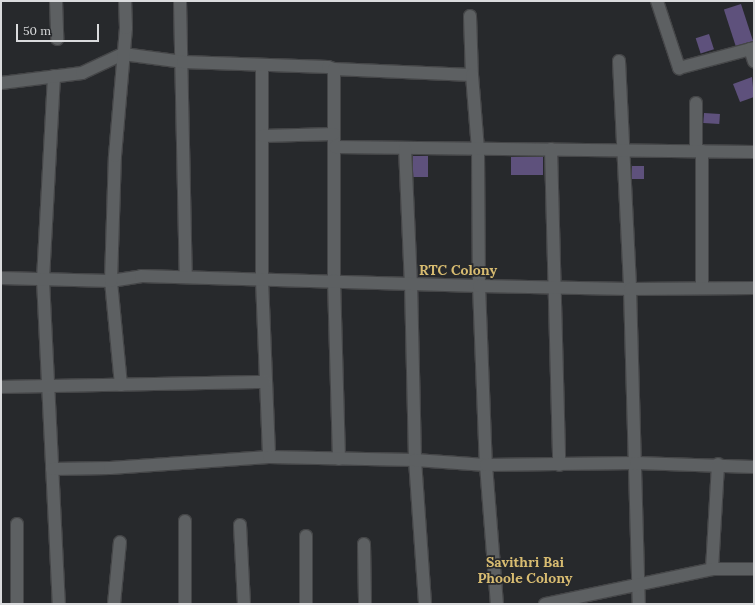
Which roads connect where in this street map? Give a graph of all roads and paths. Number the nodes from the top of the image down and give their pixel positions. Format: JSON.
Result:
{"nodes":[{"id":1,"x":56,"y":1,"type":"edge"},
{"id":2,"x":125,"y":1,"type":"edge"},
{"id":3,"x":180,"y":1,"type":"edge"},
{"id":4,"x":657,"y":1,"type":"edge"},
{"id":5,"x":470,"y":16,"type":"dead end"},
{"id":6,"x":56,"y":39,"type":"dead end"},
{"id":7,"x":752,"y":48,"type":"edge"},
{"id":8,"x":123,"y":54,"type":"junction"},
{"id":9,"x":619,"y":61,"type":"dead end"},
{"id":10,"x":754,"y":61,"type":"edge"},
{"id":11,"x":183,"y":62,"type":"junction"},
{"id":12,"x":262,"y":65,"type":"junction"},
{"id":13,"x":334,"y":70,"type":"junction"},
{"id":14,"x":472,"y":75,"type":"junction"},
{"id":15,"x":54,"y":76,"type":"junction"},
{"id":16,"x":1,"y":83,"type":"edge"},
{"id":17,"x":696,"y":103,"type":"dead end"},
{"id":18,"x":334,"y":134,"type":"junction"},
{"id":19,"x":262,"y":136,"type":"junction"},
{"id":20,"x":334,"y":147,"type":"junction"},
{"id":21,"x":405,"y":148,"type":"junction"},
{"id":22,"x":478,"y":150,"type":"junction"},
{"id":23,"x":551,"y":150,"type":"junction"},
{"id":24,"x":622,"y":151,"type":"junction"},
{"id":25,"x":699,"y":151,"type":"junction"},
{"id":26,"x":754,"y":152,"type":"edge"},
{"id":27,"x":186,"y":277,"type":"junction"},
{"id":28,"x":1,"y":278,"type":"edge"},
{"id":29,"x":43,"y":280,"type":"junction"},
{"id":30,"x":262,"y":280,"type":"junction"},
{"id":31,"x":334,"y":280,"type":"junction"},
{"id":32,"x":111,"y":281,"type":"junction"},
{"id":33,"x":412,"y":283,"type":"junction"},
{"id":34,"x":479,"y":286,"type":"junction"},
{"id":35,"x":557,"y":288,"type":"junction"},
{"id":36,"x":702,"y":288,"type":"junction"},
{"id":37,"x":754,"y":288,"type":"edge"},
{"id":38,"x":630,"y":289,"type":"junction"},
{"id":39,"x":265,"y":382,"type":"junction"},
{"id":40,"x":121,"y":385,"type":"junction"},
{"id":41,"x":49,"y":386,"type":"junction"},
{"id":42,"x":1,"y":387,"type":"edge"},
{"id":43,"x":269,"y":457,"type":"junction"},
{"id":44,"x":339,"y":459,"type":"junction"},
{"id":45,"x":416,"y":460,"type":"junction"},
{"id":46,"x":636,"y":463,"type":"junction"},
{"id":47,"x":718,"y":464,"type":"junction"},
{"id":48,"x":486,"y":465,"type":"junction"},
{"id":49,"x":559,"y":465,"type":"junction"},
{"id":50,"x":754,"y":467,"type":"edge"},
{"id":51,"x":52,"y":469,"type":"junction"},
{"id":52,"x":185,"y":521,"type":"dead end"},
{"id":53,"x":17,"y":524,"type":"dead end"},
{"id":54,"x":240,"y":525,"type":"dead end"},
{"id":55,"x":306,"y":536,"type":"dead end"},
{"id":56,"x":120,"y":542,"type":"dead end"},
{"id":57,"x":364,"y":544,"type":"dead end"},
{"id":58,"x":712,"y":569,"type":"junction"},
{"id":59,"x":754,"y":569,"type":"edge"},
{"id":60,"x":637,"y":587,"type":"junction"},
{"id":61,"x":17,"y":604,"type":"edge"},
{"id":62,"x":59,"y":604,"type":"edge"},
{"id":63,"x":114,"y":604,"type":"edge"},
{"id":64,"x":185,"y":604,"type":"edge"},
{"id":65,"x":244,"y":604,"type":"edge"},
{"id":66,"x":306,"y":604,"type":"edge"},
{"id":67,"x":365,"y":604,"type":"edge"},
{"id":68,"x":425,"y":604,"type":"edge"},
{"id":69,"x":497,"y":604,"type":"edge"},
{"id":70,"x":545,"y":604,"type":"edge"},
{"id":71,"x":639,"y":604,"type":"edge"}],
"edges":[{"from":1,"to":6,"type":"street"},
{"from":2,"to":8,"type":"street"},
{"from":3,"to":11,"type":"street"},
{"from":4,"to":7,"type":"street"},
{"from":5,"to":14,"type":"street"},
{"from":7,"to":10,"type":"street"},
{"from":8,"to":11,"type":"street"},
{"from":8,"to":15,"type":"street"},
{"from":8,"to":32,"type":"street"},
{"from":9,"to":24,"type":"street"},
{"from":11,"to":12,"type":"street"},
{"from":11,"to":27,"type":"street"},
{"from":12,"to":13,"type":"street"},
{"from":12,"to":19,"type":"street"},
{"from":13,"to":14,"type":"street"},
{"from":13,"to":18,"type":"street"},
{"from":14,"to":22,"type":"street"},
{"from":15,"to":16,"type":"street"},
{"from":15,"to":29,"type":"street"},
{"from":17,"to":25,"type":"street"},
{"from":18,"to":19,"type":"street"},
{"from":18,"to":20,"type":"street"},
{"from":19,"to":30,"type":"street"},
{"from":20,"to":21,"type":"street"},
{"from":20,"to":31,"type":"street"},
{"from":21,"to":22,"type":"street"},
{"from":21,"to":33,"type":"street"},
{"from":22,"to":23,"type":"street"},
{"from":22,"to":34,"type":"street"},
{"from":23,"to":24,"type":"street"},
{"from":23,"to":35,"type":"street"},
{"from":24,"to":25,"type":"street"},
{"from":24,"to":38,"type":"street"},
{"from":25,"to":26,"type":"street"},
{"from":25,"to":36,"type":"street"},
{"from":27,"to":30,"type":"street"},
{"from":27,"to":32,"type":"street"},
{"from":28,"to":29,"type":"street"},
{"from":29,"to":32,"type":"street"},
{"from":29,"to":41,"type":"street"},
{"from":30,"to":31,"type":"street"},
{"from":30,"to":39,"type":"street"},
{"from":31,"to":33,"type":"street"},
{"from":31,"to":44,"type":"street"},
{"from":32,"to":40,"type":"street"},
{"from":33,"to":34,"type":"street"},
{"from":33,"to":45,"type":"street"},
{"from":34,"to":35,"type":"street"},
{"from":34,"to":48,"type":"street"},
{"from":35,"to":38,"type":"street"},
{"from":35,"to":49,"type":"street"},
{"from":36,"to":37,"type":"street"},
{"from":36,"to":38,"type":"street"},
{"from":38,"to":46,"type":"street"},
{"from":39,"to":40,"type":"street"},
{"from":39,"to":43,"type":"street"},
{"from":40,"to":41,"type":"street"},
{"from":41,"to":42,"type":"street"},
{"from":41,"to":51,"type":"street"},
{"from":43,"to":44,"type":"street"},
{"from":43,"to":51,"type":"street"},
{"from":44,"to":45,"type":"street"},
{"from":45,"to":48,"type":"street"},
{"from":45,"to":68,"type":"street"},
{"from":46,"to":47,"type":"street"},
{"from":46,"to":49,"type":"street"},
{"from":46,"to":60,"type":"street"},
{"from":47,"to":50,"type":"street"},
{"from":47,"to":58,"type":"street"},
{"from":48,"to":49,"type":"street"},
{"from":48,"to":69,"type":"street"},
{"from":51,"to":62,"type":"street"},
{"from":52,"to":64,"type":"street"},
{"from":53,"to":61,"type":"street"},
{"from":54,"to":65,"type":"street"},
{"from":55,"to":66,"type":"street"},
{"from":56,"to":63,"type":"street"},
{"from":57,"to":67,"type":"street"},
{"from":58,"to":59,"type":"street"},
{"from":58,"to":60,"type":"street"},
{"from":60,"to":70,"type":"street"},
{"from":60,"to":71,"type":"street"}]}
